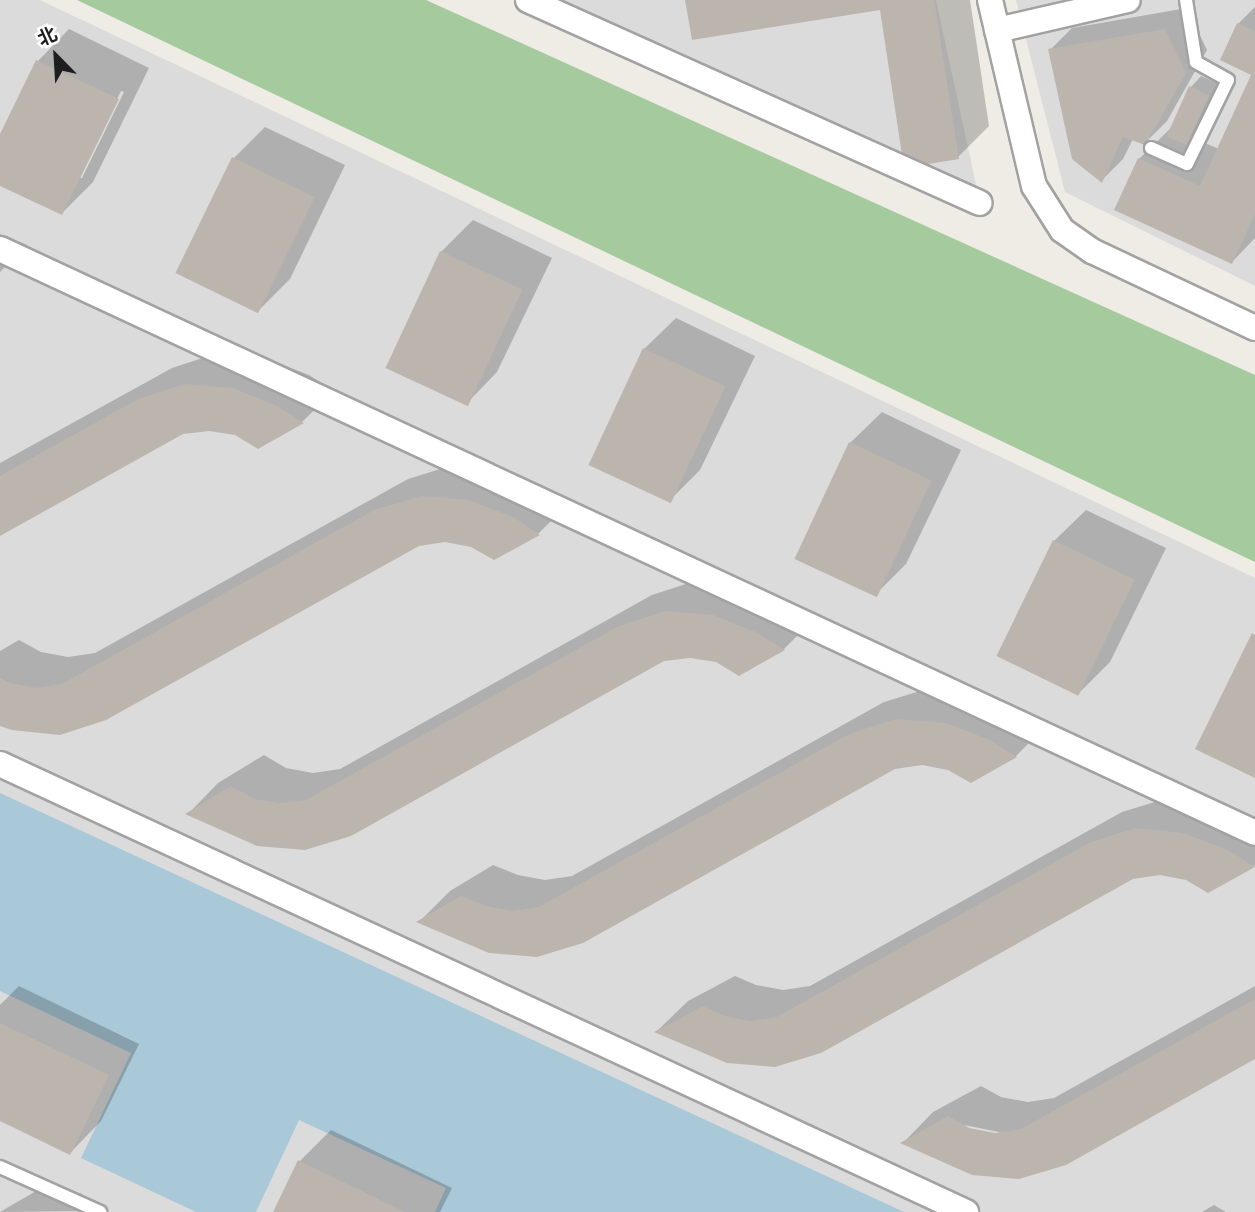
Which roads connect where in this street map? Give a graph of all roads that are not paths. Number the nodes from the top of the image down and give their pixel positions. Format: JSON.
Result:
{"nodes":[{"id":1,"x":528,"y":0,"type":"edge"},
{"id":2,"x":990,"y":0,"type":"edge"},
{"id":3,"x":1128,"y":0,"type":"edge"},
{"id":4,"x":1185,"y":0,"type":"edge"},
{"id":5,"x":997,"y":30,"type":"junction"},
{"id":6,"x":1151,"y":148,"type":"dead end"},
{"id":7,"x":980,"y":202,"type":"dead end"},
{"id":8,"x":0,"y":249,"type":"edge"},
{"id":9,"x":1255,"y":328,"type":"edge"},
{"id":10,"x":0,"y":764,"type":"edge"},
{"id":11,"x":1255,"y":833,"type":"edge"},
{"id":12,"x":0,"y":1167,"type":"edge"},
{"id":13,"x":100,"y":1212,"type":"edge"},
{"id":14,"x":966,"y":1212,"type":"edge"}],
"edges":[{"from":1,"to":7,"type":"street"},
{"from":2,"to":5,"type":"street"},
{"from":3,"to":5,"type":"street"},
{"from":4,"to":6,"type":"lane"},
{"from":5,"to":9,"type":"street"},
{"from":8,"to":11,"type":"street"},
{"from":10,"to":14,"type":"street"},
{"from":12,"to":13,"type":"lane"}]}
